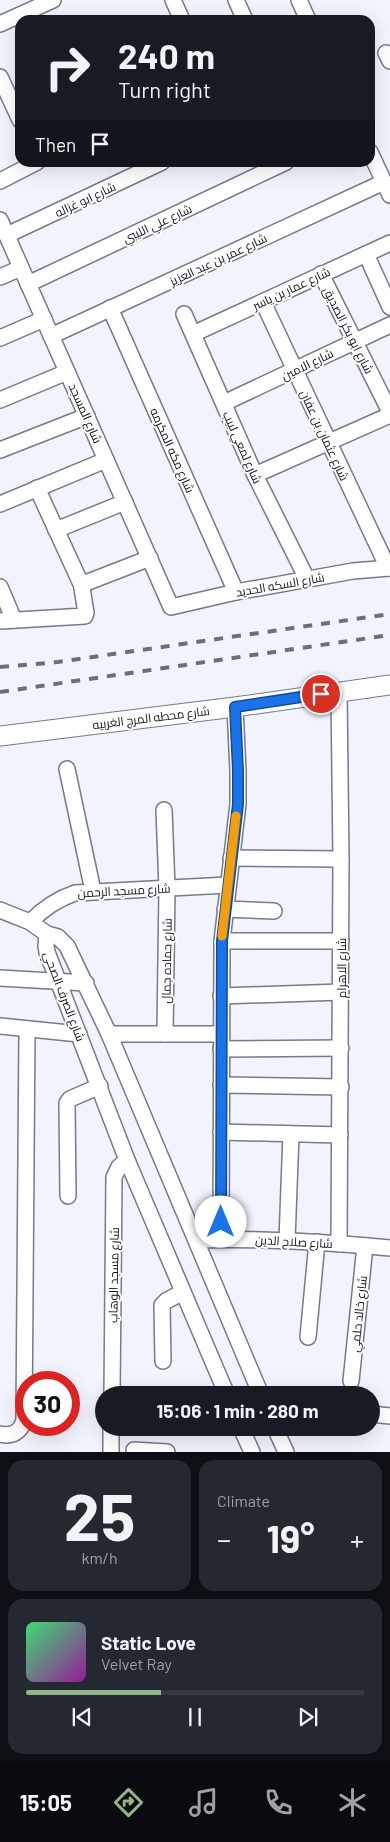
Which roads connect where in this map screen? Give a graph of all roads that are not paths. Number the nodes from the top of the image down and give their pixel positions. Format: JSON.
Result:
{"nodes":[{"id":1,"x":173,"y":0,"type":"edge"},
{"id":2,"x":236,"y":0,"type":"edge"},
{"id":3,"x":299,"y":0,"type":"edge"},
{"id":4,"x":46,"y":9,"type":"edge"},
{"id":5,"x":180,"y":15,"type":"edge"},
{"id":6,"x":243,"y":15,"type":"edge"},
{"id":7,"x":306,"y":15,"type":"edge"},
{"id":8,"x":2,"y":17,"type":"edge"},
{"id":9,"x":0,"y":76,"type":"edge"},
{"id":10,"x":15,"y":109,"type":"edge"},
{"id":11,"x":375,"y":163,"type":"edge"},
{"id":12,"x":27,"y":167,"type":"edge"},
{"id":13,"x":151,"y":167,"type":"edge"},
{"id":14,"x":275,"y":167,"type":"edge"},
{"id":15,"x":0,"y":181,"type":"edge"},
{"id":16,"x":387,"y":188,"type":"edge"},
{"id":17,"x":0,"y":220,"type":"edge"},
{"id":18,"x":7,"y":235,"type":"junction"},
{"id":19,"x":390,"y":242,"type":"edge"},
{"id":20,"x":366,"y":254,"type":"junction"},
{"id":21,"x":21,"y":268,"type":"junction"},
{"id":22,"x":321,"y":274,"type":"junction"},
{"id":23,"x":0,"y":277,"type":"edge"},
{"id":24,"x":28,"y":284,"type":"junction"},
{"id":25,"x":263,"y":302,"type":"junction"},
{"id":26,"x":110,"y":308,"type":"junction"},
{"id":27,"x":390,"y":308,"type":"edge"},
{"id":28,"x":184,"y":314,"type":"dead end"},
{"id":29,"x":44,"y":319,"type":"junction"},
{"id":30,"x":390,"y":325,"type":"edge"},
{"id":31,"x":192,"y":334,"type":"junction"},
{"id":32,"x":52,"y":336,"type":"junction"},
{"id":33,"x":0,"y":338,"type":"edge"},
{"id":34,"x":355,"y":341,"type":"junction"},
{"id":35,"x":295,"y":370,"type":"junction"},
{"id":36,"x":67,"y":372,"type":"junction"},
{"id":37,"x":0,"y":400,"type":"edge"},
{"id":38,"x":224,"y":403,"type":"junction"},
{"id":39,"x":390,"y":413,"type":"edge"},
{"id":40,"x":87,"y":416,"type":"junction"},
{"id":41,"x":329,"y":443,"type":"junction"},
{"id":42,"x":0,"y":450,"type":"edge"},
{"id":43,"x":106,"y":460,"type":"junction"},
{"id":44,"x":255,"y":475,"type":"junction"},
{"id":45,"x":37,"y":488,"type":"junction"},
{"id":46,"x":125,"y":502,"type":"junction"},
{"id":47,"x":0,"y":504,"type":"edge"},
{"id":48,"x":56,"y":530,"type":"junction"},
{"id":49,"x":150,"y":558,"type":"junction"},
{"id":50,"x":389,"y":568,"type":"edge"},
{"id":51,"x":307,"y":579,"type":"junction"},
{"id":52,"x":82,"y":586,"type":"junction"},
{"id":53,"x":0,"y":587,"type":"edge"},
{"id":54,"x":236,"y":592,"type":"junction"},
{"id":55,"x":171,"y":606,"type":"joint"},
{"id":56,"x":7,"y":621,"type":"edge"},
{"id":57,"x":390,"y":684,"type":"edge"},
{"id":58,"x":338,"y":692,"type":"junction"},
{"id":59,"x":235,"y":707,"type":"junction"},
{"id":60,"x":0,"y":736,"type":"edge"},
{"id":61,"x":67,"y":769,"type":"dead end"},
{"id":62,"x":164,"y":810,"type":"dead end"},
{"id":63,"x":231,"y":858,"type":"junction"},
{"id":64,"x":341,"y":859,"type":"junction"},
{"id":65,"x":228,"y":885,"type":"junction"},
{"id":66,"x":167,"y":888,"type":"junction"},
{"id":67,"x":93,"y":891,"type":"junction"},
{"id":68,"x":0,"y":910,"type":"edge"},
{"id":69,"x":225,"y":910,"type":"junction"},
{"id":70,"x":274,"y":911,"type":"dead end"},
{"id":71,"x":30,"y":922,"type":"junction"},
{"id":72,"x":47,"y":934,"type":"junction"},
{"id":73,"x":341,"y":940,"type":"junction"},
{"id":74,"x":222,"y":941,"type":"junction"},
{"id":75,"x":0,"y":978,"type":"edge"},
{"id":76,"x":58,"y":981,"type":"junction"},
{"id":77,"x":86,"y":983,"type":"junction"},
{"id":78,"x":341,"y":992,"type":"junction"},
{"id":79,"x":220,"y":996,"type":"junction"},
{"id":80,"x":0,"y":1026,"type":"edge"},
{"id":81,"x":27,"y":1029,"type":"junction"},
{"id":82,"x":79,"y":1034,"type":"junction"},
{"id":83,"x":109,"y":1034,"type":"junction"},
{"id":84,"x":165,"y":1034,"type":"junction"},
{"id":85,"x":221,"y":1034,"type":"junction"},
{"id":86,"x":341,"y":1048,"type":"junction"},
{"id":87,"x":221,"y":1049,"type":"junction"},
{"id":88,"x":221,"y":1085,"type":"junction"},
{"id":89,"x":100,"y":1086,"type":"junction"},
{"id":90,"x":341,"y":1087,"type":"junction"},
{"id":91,"x":221,"y":1132,"type":"junction"},
{"id":92,"x":291,"y":1134,"type":"junction"},
{"id":93,"x":340,"y":1135,"type":"junction"},
{"id":94,"x":127,"y":1160,"type":"junction"},
{"id":95,"x":68,"y":1196,"type":"dead end"},
{"id":96,"x":221,"y":1239,"type":"junction"},
{"id":97,"x":197,"y":1240,"type":"junction"},
{"id":98,"x":287,"y":1240,"type":"junction"},
{"id":99,"x":317,"y":1242,"type":"junction"},
{"id":100,"x":338,"y":1244,"type":"junction"},
{"id":101,"x":365,"y":1246,"type":"junction"},
{"id":102,"x":390,"y":1248,"type":"edge"},
{"id":103,"x":183,"y":1292,"type":"junction"},
{"id":104,"x":308,"y":1337,"type":"dead end"},
{"id":105,"x":163,"y":1361,"type":"dead end"},
{"id":106,"x":351,"y":1381,"type":"dead end"},
{"id":107,"x":112,"y":1386,"type":"edge"},
{"id":108,"x":223,"y":1386,"type":"edge"},
{"id":109,"x":257,"y":1386,"type":"edge"},
{"id":110,"x":0,"y":1434,"type":"edge"},
{"id":111,"x":111,"y":1436,"type":"edge"},
{"id":112,"x":245,"y":1436,"type":"edge"},
{"id":113,"x":279,"y":1436,"type":"edge"},
{"id":114,"x":134,"y":1450,"type":"dead end"},
{"id":115,"x":111,"y":1452,"type":"edge"},
{"id":116,"x":167,"y":1452,"type":"edge"},
{"id":117,"x":252,"y":1452,"type":"edge"},
{"id":118,"x":286,"y":1452,"type":"edge"}],
"edges":[{"from":1,"to":5,"type":"street"},
{"from":2,"to":6,"type":"street"},
{"from":3,"to":7,"type":"street"},
{"from":4,"to":8,"type":"street"},
{"from":9,"to":10,"type":"street"},
{"from":11,"to":16,"type":"street"},
{"from":12,"to":15,"type":"street"},
{"from":13,"to":18,"type":"street","name":"شارع ابو غزاله"},
{"from":14,"to":24,"type":"street","name":"شارع علي الليبي"},
{"from":16,"to":26,"type":"street","name":"شارع عمر بن عبد العزيز"},
{"from":17,"to":18,"type":"street","name":"شارع المسجد"},
{"from":18,"to":21,"type":"street","name":"شارع المسجد"},
{"from":19,"to":20,"type":"street","name":"شارع عمار بن ياسر"},
{"from":20,"to":22,"type":"street","name":"شارع عمار بن ياسر"},
{"from":20,"to":27,"type":"street"},
{"from":21,"to":23,"type":"street"},
{"from":21,"to":24,"type":"street","name":"شارع المسجد"},
{"from":22,"to":25,"type":"street","name":"شارع عمار بن ياسر"},
{"from":22,"to":34,"type":"street","name":"شارع ابو بكر الصديق"},
{"from":24,"to":29,"type":"street","name":"شارع المسجد"},
{"from":25,"to":31,"type":"street","name":"شارع عمار بن ياسر"},
{"from":25,"to":35,"type":"street","name":"شارع عثمان بن عفان"},
{"from":26,"to":32,"type":"street","name":"شارع عمر بن عبد العزيز"},
{"from":26,"to":54,"type":"street","name":"شارع مكه المكرمه"},
{"from":28,"to":31,"type":"street","name":"شارع لمعي لبيب"},
{"from":29,"to":32,"type":"street","name":"شارع المسجد"},
{"from":29,"to":33,"type":"street"},
{"from":30,"to":34,"type":"street","name":"شارع الامين"},
{"from":31,"to":38,"type":"street","name":"شارع لمعي لبيب"},
{"from":32,"to":36,"type":"street","name":"شارع المسجد"},
{"from":34,"to":35,"type":"street","name":"شارع الامين"},
{"from":34,"to":39,"type":"street","name":"شارع ابو بكر الصديق"},
{"from":35,"to":38,"type":"street","name":"شارع الامين"},
{"from":35,"to":41,"type":"street","name":"شارع عثمان بن عفان"},
{"from":36,"to":37,"type":"street"},
{"from":36,"to":40,"type":"street","name":"شارع المسجد"},
{"from":38,"to":44,"type":"street","name":"شارع لمعي لبيب"},
{"from":39,"to":41,"type":"street"},
{"from":40,"to":42,"type":"street"},
{"from":40,"to":43,"type":"street","name":"شارع المسجد"},
{"from":41,"to":44,"type":"street"},
{"from":41,"to":50,"type":"street","name":"شارع عثمان بن عفان"},
{"from":43,"to":45,"type":"street"},
{"from":43,"to":46,"type":"street","name":"شارع المسجد"},
{"from":44,"to":51,"type":"street","name":"شارع لمعي لبيب"},
{"from":45,"to":47,"type":"street"},
{"from":45,"to":48,"type":"street"},
{"from":46,"to":48,"type":"street"},
{"from":46,"to":49,"type":"street","name":"شارع المسجد"},
{"from":48,"to":52,"type":"street"},
{"from":49,"to":52,"type":"street"},
{"from":49,"to":55,"type":"street","name":"شارع المسجد"},
{"from":50,"to":51,"type":"street","name":"شارع السكه الحديد"},
{"from":51,"to":54,"type":"street","name":"شارع السكه الحديد"},
{"from":52,"to":56,"type":"street"},
{"from":53,"to":56,"type":"street"},
{"from":54,"to":55,"type":"street","name":"شارع السكه الحديد"},
{"from":57,"to":58,"type":"main road","name":"شارع محطه المرج الغربيه"},
{"from":58,"to":59,"type":"main road","name":"شارع محطه المرج الغربيه"},
{"from":58,"to":64,"type":"street","name":"شارع الاهرام"},
{"from":59,"to":60,"type":"main road","name":"شارع محطه المرج الغربيه"},
{"from":59,"to":63,"type":"street"},
{"from":61,"to":67,"type":"street"},
{"from":62,"to":66,"type":"street","name":"شارع حماده جمال"},
{"from":63,"to":64,"type":"street"},
{"from":63,"to":65,"type":"street"},
{"from":64,"to":73,"type":"street","name":"شارع الاهرام"},
{"from":65,"to":66,"type":"street","name":"شارع مسجد الرحمن"},
{"from":65,"to":69,"type":"street"},
{"from":66,"to":67,"type":"street","name":"شارع مسجد الرحمن"},
{"from":66,"to":84,"type":"street","name":"شارع حماده جمال"},
{"from":67,"to":71,"type":"street","name":"شارع مسجد الرحمن"},
{"from":68,"to":71,"type":"street"},
{"from":69,"to":70,"type":"street"},
{"from":69,"to":74,"type":"street"},
{"from":71,"to":72,"type":"street"},
{"from":72,"to":76,"type":"street","name":"شارع الصرف الصحي"},
{"from":72,"to":77,"type":"street","name":"شارع الصرف الصحي"},
{"from":73,"to":74,"type":"street"},
{"from":73,"to":78,"type":"street","name":"شارع الاهرام"},
{"from":74,"to":79,"type":"street"},
{"from":75,"to":76,"type":"street"},
{"from":76,"to":77,"type":"street"},
{"from":76,"to":82,"type":"street","name":"شارع الصرف الصحي"},
{"from":77,"to":83,"type":"street","name":"شارع الصرف الصحي"},
{"from":78,"to":79,"type":"street"},
{"from":78,"to":86,"type":"street","name":"شارع الاهرام"},
{"from":79,"to":85,"type":"street"},
{"from":80,"to":81,"type":"street"},
{"from":81,"to":82,"type":"street"},
{"from":81,"to":110,"type":"street"},
{"from":82,"to":89,"type":"street","name":"شارع الصرف الصحي"},
{"from":83,"to":84,"type":"street"},
{"from":83,"to":97,"type":"street","name":"شارع الصرف الصحي"},
{"from":84,"to":85,"type":"street"},
{"from":85,"to":87,"type":"street"},
{"from":86,"to":87,"type":"street"},
{"from":86,"to":90,"type":"street","name":"شارع الاهرام"},
{"from":87,"to":88,"type":"street"},
{"from":88,"to":90,"type":"street"},
{"from":88,"to":91,"type":"street"},
{"from":89,"to":94,"type":"street","name":"شارع الصرف الصحي"},
{"from":89,"to":95,"type":"street"},
{"from":90,"to":93,"type":"street","name":"شارع الاهرام"},
{"from":91,"to":92,"type":"street"},
{"from":91,"to":96,"type":"street"},
{"from":92,"to":93,"type":"street"},
{"from":92,"to":98,"type":"street"},
{"from":93,"to":100,"type":"street","name":"شارع الاهرام"},
{"from":94,"to":103,"type":"street","name":"شارع الصرف الصحي"},
{"from":94,"to":107,"type":"street","name":"شارع مسجد الوهاب"},
{"from":96,"to":97,"type":"street","name":"شارع صلاح الدين"},
{"from":96,"to":98,"type":"street","name":"شارع صلاح الدين"},
{"from":97,"to":109,"type":"street","name":"شارع الصرف الصحي"},
{"from":98,"to":99,"type":"street","name":"شارع صلاح الدين"},
{"from":99,"to":100,"type":"street","name":"شارع صلاح الدين"},
{"from":99,"to":104,"type":"street"},
{"from":100,"to":101,"type":"street","name":"شارع صلاح الدين"},
{"from":101,"to":102,"type":"street","name":"شارع صلاح الدين"},
{"from":101,"to":106,"type":"street","name":"شارع خالد حلمي"},
{"from":103,"to":105,"type":"street"},
{"from":103,"to":108,"type":"street","name":"شارع الصرف الصحي"},
{"from":111,"to":115,"type":"street"},
{"from":112,"to":117,"type":"street"},
{"from":113,"to":118,"type":"street"},
{"from":114,"to":116,"type":"street"}]}
